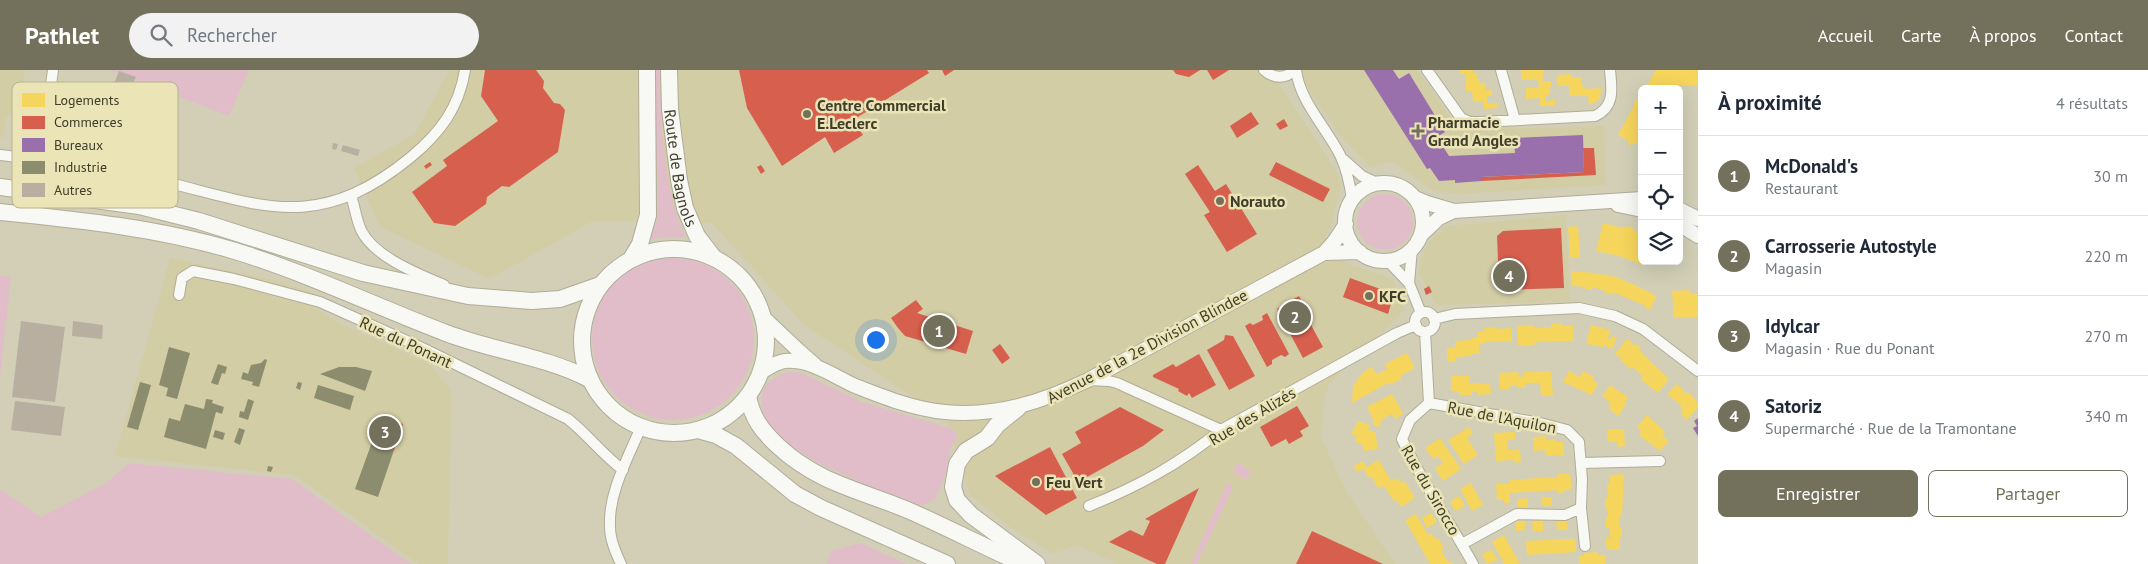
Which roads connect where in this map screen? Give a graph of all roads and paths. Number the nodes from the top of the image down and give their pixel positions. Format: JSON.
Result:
{"nodes":[{"id":1,"x":465,"y":70,"type":"edge"},
{"id":2,"x":647,"y":70,"type":"edge"},
{"id":3,"x":669,"y":70,"type":"edge"},
{"id":4,"x":1264,"y":70,"type":"edge"},
{"id":5,"x":1295,"y":70,"type":"edge"},
{"id":6,"x":1427,"y":70,"type":"edge"},
{"id":7,"x":1501,"y":70,"type":"edge"},
{"id":8,"x":1610,"y":70,"type":"edge"},
{"id":9,"x":1283,"y":77,"type":"junction"},
{"id":10,"x":1299,"y":88,"type":"junction"},
{"id":11,"x":1515,"y":120,"type":"junction"},
{"id":12,"x":1340,"y":155,"type":"junction"},
{"id":13,"x":1377,"y":184,"type":"junction"},
{"id":14,"x":178,"y":185,"type":"edge"},
{"id":15,"x":351,"y":196,"type":"junction"},
{"id":16,"x":1415,"y":198,"type":"junction"},
{"id":17,"x":1638,"y":199,"type":"edge"},
{"id":18,"x":1352,"y":200,"type":"junction"},
{"id":19,"x":1605,"y":202,"type":"junction"},
{"id":20,"x":147,"y":208,"type":"edge"},
{"id":21,"x":1638,"y":209,"type":"edge"},
{"id":22,"x":1454,"y":211,"type":"junction"},
{"id":23,"x":1683,"y":211,"type":"edge"},
{"id":24,"x":0,"y":212,"type":"edge"},
{"id":25,"x":1698,"y":219,"type":"edge"},
{"id":26,"x":1346,"y":224,"type":"junction"},
{"id":27,"x":1683,"y":226,"type":"edge"},
{"id":28,"x":1422,"y":234,"type":"junction"},
{"id":29,"x":1698,"y":234,"type":"edge"},
{"id":30,"x":1412,"y":249,"type":"junction"},
{"id":31,"x":1324,"y":252,"type":"junction"},
{"id":32,"x":1360,"y":252,"type":"junction"},
{"id":33,"x":714,"y":258,"type":"junction"},
{"id":34,"x":631,"y":259,"type":"junction"},
{"id":35,"x":1387,"y":260,"type":"junction"},
{"id":36,"x":1409,"y":283,"type":"junction"},
{"id":37,"x":600,"y":285,"type":"junction"},
{"id":38,"x":179,"y":295,"type":"dead end"},
{"id":39,"x":468,"y":296,"type":"junction"},
{"id":40,"x":1421,"y":313,"type":"junction"},
{"id":41,"x":763,"y":316,"type":"junction"},
{"id":42,"x":1434,"y":319,"type":"junction"},
{"id":43,"x":1416,"y":325,"type":"junction"},
{"id":44,"x":1425,"y":332,"type":"junction"},
{"id":45,"x":820,"y":368,"type":"junction"},
{"id":46,"x":1698,"y":371,"type":"edge"},
{"id":47,"x":761,"y":372,"type":"junction"},
{"id":48,"x":589,"y":379,"type":"junction"},
{"id":49,"x":1088,"y":380,"type":"junction"},
{"id":50,"x":748,"y":396,"type":"junction"},
{"id":51,"x":1429,"y":403,"type":"junction"},
{"id":52,"x":1018,"y":408,"type":"junction"},
{"id":53,"x":640,"y":427,"type":"junction"},
{"id":54,"x":698,"y":430,"type":"junction"},
{"id":55,"x":1221,"y":430,"type":"junction"},
{"id":56,"x":1660,"y":461,"type":"dead end"},
{"id":57,"x":1581,"y":463,"type":"junction"},
{"id":58,"x":623,"y":470,"type":"junction"},
{"id":59,"x":1089,"y":506,"type":"dead end"},
{"id":60,"x":1581,"y":508,"type":"junction"},
{"id":61,"x":1462,"y":544,"type":"junction"},
{"id":62,"x":1585,"y":546,"type":"dead end"},
{"id":63,"x":621,"y":564,"type":"edge"},
{"id":64,"x":947,"y":564,"type":"edge"},
{"id":65,"x":1023,"y":564,"type":"edge"},
{"id":66,"x":1037,"y":564,"type":"edge"},
{"id":67,"x":1473,"y":564,"type":"edge"}],
"edges":[{"from":1,"to":15,"type":"street"},
{"from":2,"to":34,"type":"main road","name":"Route de Bagnols"},
{"from":3,"to":33,"type":"main road","name":"Route de Bagnols"},
{"from":4,"to":9,"type":"street"},
{"from":5,"to":9,"type":"street"},
{"from":5,"to":10,"type":"street"},
{"from":6,"to":11,"type":"street"},
{"from":7,"to":11,"type":"street"},
{"from":8,"to":11,"type":"street"},
{"from":9,"to":10,"type":"street"},
{"from":10,"to":12,"type":"street"},
{"from":12,"to":13,"type":"street"},
{"from":12,"to":18,"type":"street"},
{"from":13,"to":16,"type":"main road"},
{"from":13,"to":18,"type":"main road"},
{"from":14,"to":15,"type":"street"},
{"from":15,"to":39,"type":"street"},
{"from":16,"to":22,"type":"main road"},
{"from":16,"to":28,"type":"main road"},
{"from":17,"to":19,"type":"main road"},
{"from":18,"to":26,"type":"main road"},
{"from":19,"to":21,"type":"main road"},
{"from":19,"to":22,"type":"main road"},
{"from":20,"to":39,"type":"main road"},
{"from":22,"to":28,"type":"main road"},
{"from":23,"to":25,"type":"main road"},
{"from":24,"to":48,"type":"main road"},
{"from":26,"to":31,"type":"main road","name":"Avenue de la 2e Division Blindee"},
{"from":26,"to":32,"type":"main road"},
{"from":27,"to":29,"type":"main road"},
{"from":28,"to":30,"type":"main road"},
{"from":30,"to":35,"type":"main road"},
{"from":30,"to":36,"type":"street"},
{"from":31,"to":32,"type":"main road","name":"Avenue de la 2e Division Blindee"},
{"from":31,"to":49,"type":"main road","name":"Avenue de la 2e Division Blindee"},
{"from":32,"to":35,"type":"main road"},
{"from":33,"to":34,"type":"main road"},
{"from":33,"to":41,"type":"main road"},
{"from":34,"to":37,"type":"main road"},
{"from":35,"to":36,"type":"street"},
{"from":36,"to":40,"type":"street"},
{"from":37,"to":39,"type":"main road"},
{"from":37,"to":48,"type":"main road"},
{"from":38,"to":58,"type":"street","name":"Rue du Ponant"},
{"from":40,"to":42,"type":"street"},
{"from":40,"to":43,"type":"street"},
{"from":41,"to":45,"type":"main road","name":"Avenue de la 2e Division Blindee"},
{"from":41,"to":47,"type":"main road"},
{"from":42,"to":44,"type":"street"},
{"from":42,"to":46,"type":"street"},
{"from":43,"to":44,"type":"street"},
{"from":43,"to":55,"type":"street","name":"Rue des Alizés"},
{"from":44,"to":51,"type":"street"},
{"from":45,"to":47,"type":"main road","name":"Avenue de la 2e Division Blindee"},
{"from":45,"to":52,"type":"main road","name":"Avenue de la 2e Division Blindee"},
{"from":47,"to":50,"type":"main road"},
{"from":48,"to":53,"type":"main road"},
{"from":49,"to":52,"type":"main road","name":"Avenue de la 2e Division Blindee"},
{"from":49,"to":55,"type":"street"},
{"from":50,"to":54,"type":"main road"},
{"from":50,"to":65,"type":"main road"},
{"from":51,"to":57,"type":"street","name":"Rue de l'Aquilon"},
{"from":51,"to":61,"type":"street","name":"Rue du Sirocco"},
{"from":52,"to":66,"type":"main road"},
{"from":53,"to":54,"type":"main road"},
{"from":53,"to":58,"type":"street"},
{"from":54,"to":64,"type":"main road"},
{"from":55,"to":59,"type":"street","name":"Rue des Alizés"},
{"from":56,"to":57,"type":"street"},
{"from":57,"to":60,"type":"street","name":"Rue de l'Aquilon"},
{"from":58,"to":63,"type":"street"},
{"from":60,"to":61,"type":"street"},
{"from":60,"to":62,"type":"street","name":"Rue de l'Aquilon"},
{"from":61,"to":67,"type":"street","name":"Rue du Sirocco"}]}
